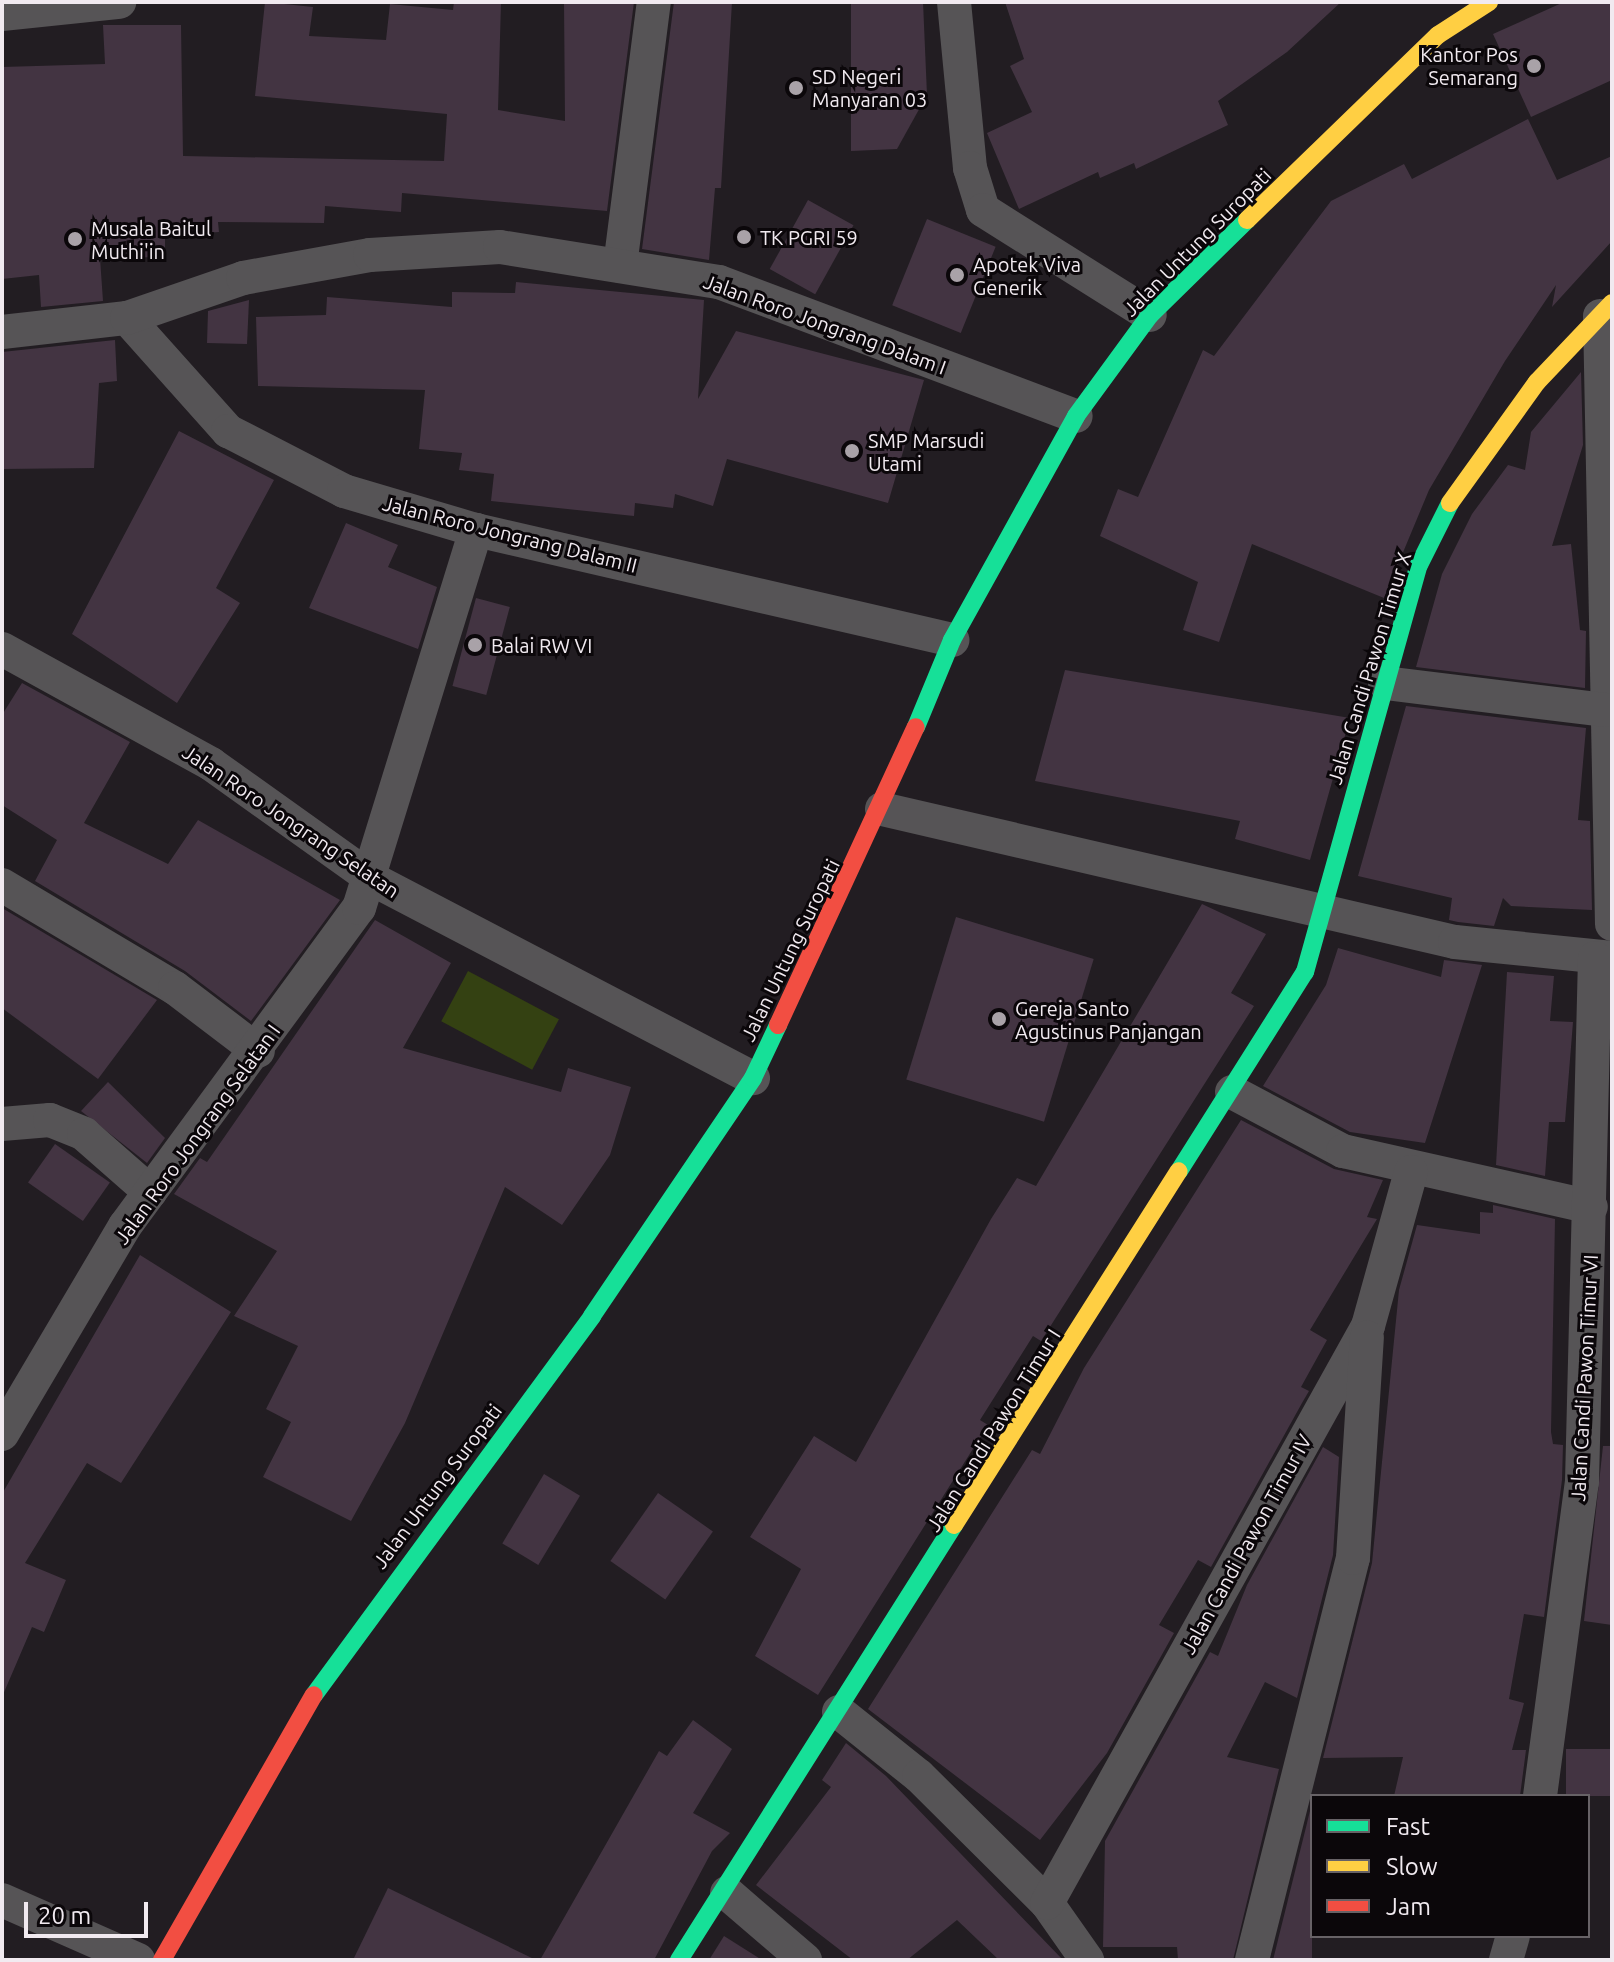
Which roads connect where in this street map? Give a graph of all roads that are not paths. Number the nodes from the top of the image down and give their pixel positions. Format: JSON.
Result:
{"nodes":[{"id":1,"x":119,"y":2,"type":"edge"},
{"id":2,"x":654,"y":2,"type":"edge"},
{"id":3,"x":954,"y":2,"type":"edge"},
{"id":4,"x":1489,"y":2,"type":"edge"},
{"id":5,"x":2,"y":14,"type":"edge"},
{"id":6,"x":620,"y":266,"type":"junction"},
{"id":7,"x":1606,"y":309,"type":"edge"},
{"id":8,"x":1150,"y":315,"type":"junction"},
{"id":9,"x":127,"y":318,"type":"junction"},
{"id":10,"x":2,"y":332,"type":"edge"},
{"id":11,"x":1076,"y":416,"type":"junction"},
{"id":12,"x":476,"y":530,"type":"junction"},
{"id":13,"x":952,"y":640,"type":"junction"},
{"id":14,"x":2,"y":649,"type":"edge"},
{"id":15,"x":1385,"y":683,"type":"junction"},
{"id":16,"x":1604,"y":710,"type":"junction"},
{"id":17,"x":882,"y":809,"type":"junction"},
{"id":18,"x":372,"y":879,"type":"junction"},
{"id":19,"x":2,"y":885,"type":"edge"},
{"id":20,"x":1321,"y":913,"type":"junction"},
{"id":21,"x":1612,"y":924,"type":"edge"},
{"id":22,"x":1603,"y":958,"type":"edge"},
{"id":23,"x":258,"y":1051,"type":"junction"},
{"id":24,"x":753,"y":1078,"type":"junction"},
{"id":25,"x":1232,"y":1092,"type":"junction"},
{"id":26,"x":2,"y":1124,"type":"edge"},
{"id":27,"x":1411,"y":1172,"type":"junction"},
{"id":28,"x":150,"y":1192,"type":"junction"},
{"id":29,"x":1591,"y":1207,"type":"junction"},
{"id":30,"x":1368,"y":1326,"type":"junction"},
{"id":31,"x":2,"y":1434,"type":"edge"},
{"id":32,"x":839,"y":1712,"type":"junction"},
{"id":33,"x":1540,"y":1794,"type":"edge"},
{"id":34,"x":727,"y":1893,"type":"junction"},
{"id":35,"x":2,"y":1900,"type":"edge"},
{"id":36,"x":1047,"y":1903,"type":"junction"},
{"id":37,"x":1512,"y":1938,"type":"edge"},
{"id":38,"x":138,"y":1960,"type":"edge"},
{"id":39,"x":162,"y":1960,"type":"edge"},
{"id":40,"x":679,"y":1960,"type":"edge"},
{"id":41,"x":805,"y":1960,"type":"edge"},
{"id":42,"x":1087,"y":1960,"type":"edge"},
{"id":43,"x":1252,"y":1960,"type":"edge"},
{"id":44,"x":1506,"y":1960,"type":"edge"}],
"edges":[{"from":1,"to":5,"type":"street"},
{"from":2,"to":6,"type":"street"},
{"from":3,"to":8,"type":"street"},
{"from":4,"to":8,"type":"main road","name":"Jalan Untung Suropati"},
{"from":6,"to":9,"type":"street","name":"Jalan Roro Jongrang Dalam I"},
{"from":6,"to":11,"type":"street","name":"Jalan Roro Jongrang Dalam I"},
{"from":7,"to":15,"type":"main road","name":"Jalan Candi Pawon Timur X"},
{"from":7,"to":16,"type":"street"},
{"from":8,"to":11,"type":"main road","name":"Jalan Untung Suropati"},
{"from":9,"to":10,"type":"street","name":"Jalan Roro Jongrang Dalam I"},
{"from":9,"to":12,"type":"street","name":"Jalan Roro Jongrang Dalam II"},
{"from":11,"to":13,"type":"main road","name":"Jalan Untung Suropati"},
{"from":12,"to":13,"type":"street","name":"Jalan Roro Jongrang Dalam II"},
{"from":12,"to":18,"type":"street","name":"Jalan Roro Jongrang Selatan I"},
{"from":13,"to":17,"type":"main road","name":"Jalan Untung Suropati"},
{"from":14,"to":18,"type":"street","name":"Jalan Roro Jongrang Selatan"},
{"from":15,"to":16,"type":"street"},
{"from":15,"to":20,"type":"main road","name":"Jalan Candi Pawon Timur X"},
{"from":16,"to":21,"type":"street"},
{"from":17,"to":20,"type":"street"},
{"from":17,"to":24,"type":"main road","name":"Jalan Untung Suropati"},
{"from":18,"to":23,"type":"street","name":"Jalan Roro Jongrang Selatan I"},
{"from":18,"to":24,"type":"street","name":"Jalan Roro Jongrang Selatan"},
{"from":19,"to":23,"type":"street"},
{"from":20,"to":22,"type":"street"},
{"from":20,"to":25,"type":"main road","name":"Jalan Candi Pawon Timur I"},
{"from":22,"to":29,"type":"street","name":"Jalan Candi Pawon Timur VI"},
{"from":23,"to":28,"type":"street","name":"Jalan Roro Jongrang Selatan I"},
{"from":24,"to":39,"type":"main road","name":"Jalan Untung Suropati"},
{"from":25,"to":27,"type":"street"},
{"from":25,"to":32,"type":"main road","name":"Jalan Candi Pawon Timur I"},
{"from":26,"to":28,"type":"street"},
{"from":27,"to":29,"type":"street"},
{"from":27,"to":30,"type":"street","name":"Jalan Candi Pawon Timur IV"},
{"from":28,"to":31,"type":"street","name":"Jalan Roro Jongrang Selatan I"},
{"from":29,"to":33,"type":"street","name":"Jalan Candi Pawon Timur VI"},
{"from":30,"to":36,"type":"street","name":"Jalan Candi Pawon Timur IV"},
{"from":30,"to":43,"type":"street"},
{"from":32,"to":34,"type":"main road","name":"Jalan Candi Pawon Timur I"},
{"from":32,"to":36,"type":"street"},
{"from":34,"to":40,"type":"main road","name":"Jalan Candi Pawon Timur I"},
{"from":34,"to":41,"type":"street"},
{"from":35,"to":38,"type":"street"},
{"from":36,"to":42,"type":"street"},
{"from":37,"to":44,"type":"street"}]}
